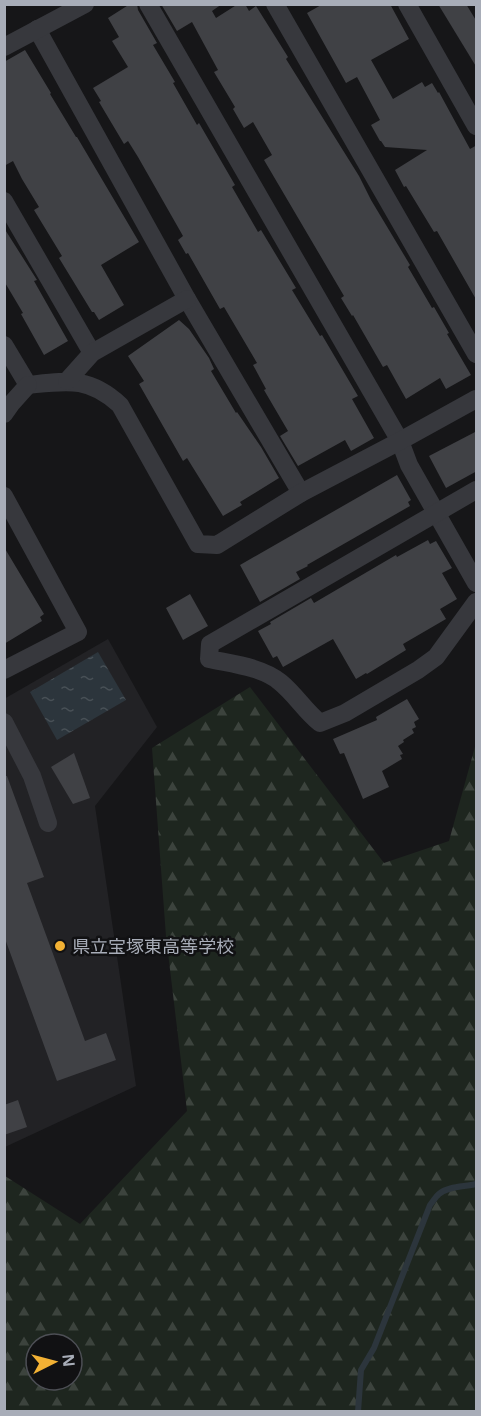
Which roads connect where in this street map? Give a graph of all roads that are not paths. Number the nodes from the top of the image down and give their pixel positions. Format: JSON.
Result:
{"nodes":[{"id":1,"x":85,"y":4,"type":"edge"},
{"id":2,"x":148,"y":4,"type":"edge"},
{"id":3,"x":275,"y":4,"type":"edge"},
{"id":4,"x":407,"y":4,"type":"edge"},
{"id":5,"x":37,"y":29,"type":"junction"},
{"id":6,"x":4,"y":47,"type":"edge"},
{"id":7,"x":477,"y":126,"type":"edge"},
{"id":8,"x":4,"y":201,"type":"edge"},
{"id":9,"x":187,"y":299,"type":"junction"},
{"id":10,"x":4,"y":345,"type":"edge"},
{"id":11,"x":92,"y":352,"type":"junction"},
{"id":12,"x":477,"y":354,"type":"edge"},
{"id":13,"x":67,"y":381,"type":"junction"},
{"id":14,"x":28,"y":385,"type":"junction"},
{"id":15,"x":477,"y":399,"type":"edge"},
{"id":16,"x":4,"y":414,"type":"edge"},
{"id":17,"x":400,"y":441,"type":"junction"},
{"id":18,"x":477,"y":490,"type":"edge"},
{"id":19,"x":301,"y":493,"type":"junction"},
{"id":20,"x":4,"y":495,"type":"edge"},
{"id":21,"x":437,"y":513,"type":"junction"},
{"id":22,"x":477,"y":583,"type":"edge"},
{"id":23,"x":477,"y":602,"type":"edge"},
{"id":24,"x":4,"y":670,"type":"edge"},
{"id":25,"x":4,"y":722,"type":"edge"},
{"id":26,"x":48,"y":824,"type":"dead end"}],
"edges":[{"from":1,"to":5,"type":"street"},
{"from":2,"to":17,"type":"street"},
{"from":3,"to":12,"type":"street"},
{"from":4,"to":7,"type":"street"},
{"from":5,"to":6,"type":"street"},
{"from":5,"to":9,"type":"street"},
{"from":8,"to":11,"type":"street"},
{"from":9,"to":11,"type":"street"},
{"from":9,"to":19,"type":"street"},
{"from":10,"to":14,"type":"street"},
{"from":11,"to":13,"type":"street"},
{"from":13,"to":14,"type":"street"},
{"from":13,"to":19,"type":"street"},
{"from":14,"to":16,"type":"street"},
{"from":15,"to":17,"type":"street"},
{"from":17,"to":19,"type":"street"},
{"from":17,"to":21,"type":"street"},
{"from":18,"to":21,"type":"street"},
{"from":20,"to":24,"type":"street"},
{"from":21,"to":22,"type":"street"},
{"from":21,"to":23,"type":"street"},
{"from":25,"to":26,"type":"street"}]}
